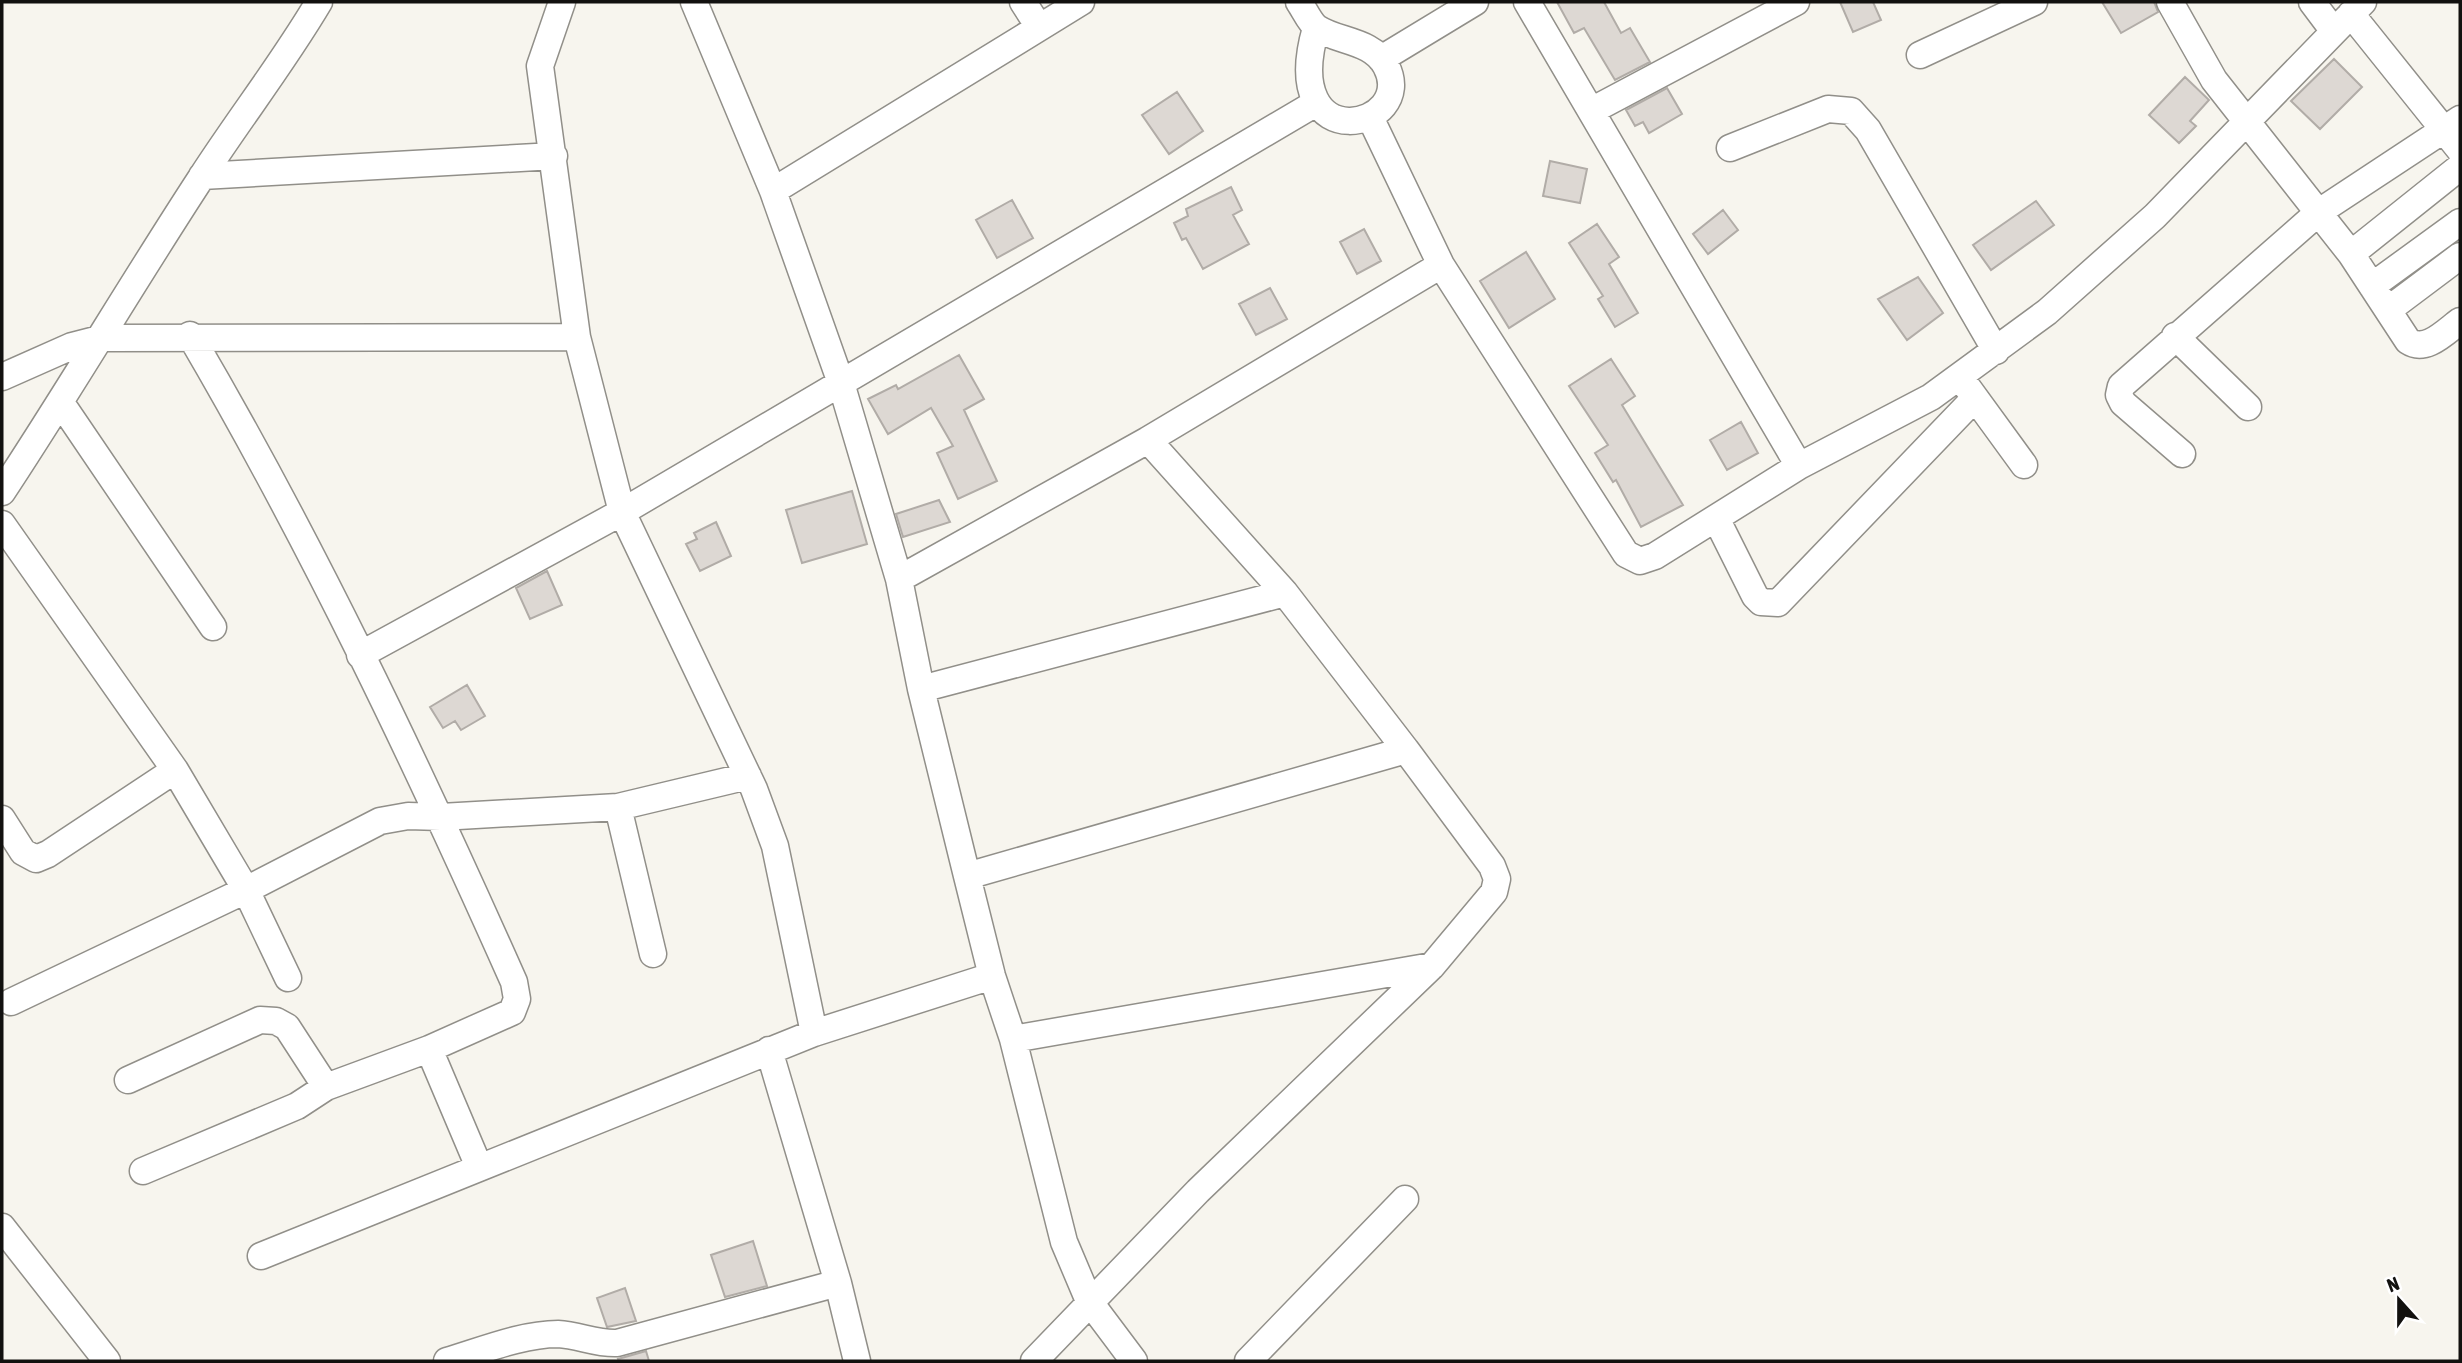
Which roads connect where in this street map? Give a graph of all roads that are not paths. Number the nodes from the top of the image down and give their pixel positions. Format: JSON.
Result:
{"nodes":[{"id":1,"x":319,"y":2,"type":"edge"},
{"id":2,"x":562,"y":2,"type":"edge"},
{"id":3,"x":694,"y":2,"type":"edge"},
{"id":4,"x":1023,"y":2,"type":"edge"},
{"id":5,"x":1081,"y":2,"type":"edge"},
{"id":6,"x":1299,"y":2,"type":"edge"},
{"id":7,"x":1475,"y":2,"type":"edge"},
{"id":8,"x":1527,"y":2,"type":"edge"},
{"id":9,"x":1796,"y":2,"type":"edge"},
{"id":10,"x":2034,"y":2,"type":"edge"},
{"id":11,"x":2170,"y":2,"type":"edge"},
{"id":12,"x":2312,"y":2,"type":"edge"},
{"id":13,"x":303,"y":13,"type":"edge"},
{"id":14,"x":2349,"y":15,"type":"edge"},
{"id":15,"x":1039,"y":27,"type":"junction"},
{"id":16,"x":1316,"y":28,"type":"junction"},
{"id":17,"x":1920,"y":55,"type":"dead end"},
{"id":18,"x":1381,"y":59,"type":"junction"},
{"id":19,"x":1316,"y":103,"type":"junction"},
{"id":20,"x":1591,"y":111,"type":"junction"},
{"id":21,"x":1370,"y":117,"type":"junction"},
{"id":22,"x":2248,"y":121,"type":"junction"},
{"id":23,"x":2452,"y":124,"type":"edge"},
{"id":24,"x":1730,"y":148,"type":"dead end"},
{"id":25,"x":2460,"y":150,"type":"edge"},
{"id":26,"x":554,"y":156,"type":"junction"},
{"id":27,"x":2460,"y":167,"type":"edge"},
{"id":28,"x":202,"y":176,"type":"junction"},
{"id":29,"x":773,"y":191,"type":"junction"},
{"id":30,"x":2319,"y":212,"type":"junction"},
{"id":31,"x":2460,"y":222,"type":"edge"},
{"id":32,"x":2351,"y":254,"type":"junction"},
{"id":33,"x":2460,"y":256,"type":"edge"},
{"id":34,"x":1441,"y":265,"type":"junction"},
{"id":35,"x":2372,"y":286,"type":"junction"},
{"id":36,"x":2388,"y":310,"type":"junction"},
{"id":37,"x":2460,"y":321,"type":"edge"},
{"id":38,"x":190,"y":335,"type":"junction"},
{"id":39,"x":2175,"y":336,"type":"junction"},
{"id":40,"x":577,"y":337,"type":"junction"},
{"id":41,"x":103,"y":338,"type":"junction"},
{"id":42,"x":1996,"y":351,"type":"junction"},
{"id":43,"x":2,"y":377,"type":"edge"},
{"id":44,"x":841,"y":383,"type":"junction"},
{"id":45,"x":1968,"y":387,"type":"junction"},
{"id":46,"x":61,"y":403,"type":"junction"},
{"id":47,"x":2248,"y":407,"type":"dead end"},
{"id":48,"x":1148,"y":440,"type":"junction"},
{"id":49,"x":2182,"y":454,"type":"dead end"},
{"id":50,"x":2024,"y":465,"type":"dead end"},
{"id":51,"x":1799,"y":466,"type":"junction"},
{"id":52,"x":2,"y":491,"type":"edge"},
{"id":53,"x":622,"y":512,"type":"junction"},
{"id":54,"x":1716,"y":517,"type":"junction"},
{"id":55,"x":2,"y":524,"type":"edge"},
{"id":56,"x":899,"y":579,"type":"junction"},
{"id":57,"x":1285,"y":593,"type":"junction"},
{"id":58,"x":213,"y":627,"type":"dead end"},
{"id":59,"x":360,"y":655,"type":"junction"},
{"id":60,"x":920,"y":689,"type":"junction"},
{"id":61,"x":1406,"y":750,"type":"junction"},
{"id":62,"x":175,"y":770,"type":"junction"},
{"id":63,"x":748,"y":776,"type":"junction"},
{"id":64,"x":618,"y":807,"type":"junction"},
{"id":65,"x":440,"y":817,"type":"junction"},
{"id":66,"x":2,"y":819,"type":"edge"},
{"id":67,"x":967,"y":876,"type":"junction"},
{"id":68,"x":246,"y":890,"type":"junction"},
{"id":69,"x":653,"y":954,"type":"dead end"},
{"id":70,"x":1432,"y":966,"type":"junction"},
{"id":71,"x":992,"y":976,"type":"junction"},
{"id":72,"x":288,"y":978,"type":"dead end"},
{"id":73,"x":11,"y":1002,"type":"dead end"},
{"id":74,"x":814,"y":1033,"type":"junction"},
{"id":75,"x":1013,"y":1039,"type":"junction"},
{"id":76,"x":429,"y":1049,"type":"junction"},
{"id":77,"x":769,"y":1050,"type":"junction"},
{"id":78,"x":128,"y":1080,"type":"dead end"},
{"id":79,"x":326,"y":1087,"type":"junction"},
{"id":80,"x":479,"y":1167,"type":"junction"},
{"id":81,"x":143,"y":1171,"type":"dead end"},
{"id":82,"x":1405,"y":1199,"type":"dead end"},
{"id":83,"x":2,"y":1227,"type":"edge"},
{"id":84,"x":261,"y":1256,"type":"dead end"},
{"id":85,"x":838,"y":1283,"type":"junction"},
{"id":86,"x":1089,"y":1301,"type":"junction"},
{"id":87,"x":107,"y":1361,"type":"edge"},
{"id":88,"x":447,"y":1361,"type":"edge"},
{"id":89,"x":856,"y":1361,"type":"edge"},
{"id":90,"x":1034,"y":1361,"type":"edge"},
{"id":91,"x":1134,"y":1361,"type":"edge"},
{"id":92,"x":1248,"y":1361,"type":"edge"}],
"edges":[{"from":1,"to":13,"type":"street"},
{"from":2,"to":26,"type":"street"},
{"from":3,"to":29,"type":"street"},
{"from":4,"to":15,"type":"street"},
{"from":5,"to":15,"type":"street"},
{"from":6,"to":16,"type":"street"},
{"from":7,"to":18,"type":"street"},
{"from":8,"to":20,"type":"street"},
{"from":9,"to":20,"type":"street"},
{"from":10,"to":17,"type":"street"},
{"from":11,"to":22,"type":"street"},
{"from":12,"to":14,"type":"street"},
{"from":13,"to":28,"type":"street"},
{"from":14,"to":22,"type":"street"},
{"from":14,"to":23,"type":"street"},
{"from":15,"to":29,"type":"street"},
{"from":16,"to":18,"type":"street"},
{"from":16,"to":19,"type":"street"},
{"from":18,"to":21,"type":"street"},
{"from":19,"to":21,"type":"street"},
{"from":19,"to":44,"type":"street"},
{"from":20,"to":51,"type":"street"},
{"from":21,"to":34,"type":"street"},
{"from":22,"to":30,"type":"street"},
{"from":22,"to":42,"type":"street"},
{"from":23,"to":25,"type":"street"},
{"from":23,"to":30,"type":"street"},
{"from":24,"to":42,"type":"street"},
{"from":26,"to":28,"type":"street"},
{"from":26,"to":40,"type":"street"},
{"from":27,"to":32,"type":"street"},
{"from":28,"to":41,"type":"street"},
{"from":29,"to":44,"type":"street"},
{"from":30,"to":32,"type":"street"},
{"from":30,"to":39,"type":"street"},
{"from":31,"to":35,"type":"street"},
{"from":32,"to":35,"type":"street"},
{"from":33,"to":36,"type":"street"},
{"from":34,"to":48,"type":"street"},
{"from":34,"to":54,"type":"street"},
{"from":35,"to":36,"type":"street"},
{"from":36,"to":37,"type":"street"},
{"from":38,"to":40,"type":"street"},
{"from":38,"to":41,"type":"street"},
{"from":38,"to":59,"type":"street"},
{"from":39,"to":47,"type":"street"},
{"from":39,"to":49,"type":"street"},
{"from":40,"to":53,"type":"street"},
{"from":41,"to":43,"type":"street"},
{"from":41,"to":46,"type":"street"},
{"from":42,"to":45,"type":"street"},
{"from":44,"to":53,"type":"street"},
{"from":44,"to":56,"type":"street"},
{"from":45,"to":50,"type":"street"},
{"from":45,"to":51,"type":"street"},
{"from":45,"to":54,"type":"street"},
{"from":46,"to":52,"type":"street"},
{"from":46,"to":58,"type":"street"},
{"from":48,"to":56,"type":"street"},
{"from":48,"to":57,"type":"street"},
{"from":51,"to":54,"type":"street"},
{"from":53,"to":59,"type":"street"},
{"from":53,"to":63,"type":"street"},
{"from":55,"to":62,"type":"street"},
{"from":56,"to":60,"type":"street"},
{"from":57,"to":60,"type":"street"},
{"from":57,"to":61,"type":"street"},
{"from":59,"to":65,"type":"street"},
{"from":60,"to":67,"type":"street"},
{"from":61,"to":67,"type":"street"},
{"from":61,"to":70,"type":"street"},
{"from":62,"to":66,"type":"street"},
{"from":62,"to":68,"type":"street"},
{"from":63,"to":64,"type":"street"},
{"from":63,"to":74,"type":"street"},
{"from":64,"to":65,"type":"street"},
{"from":64,"to":69,"type":"street"},
{"from":65,"to":68,"type":"street"},
{"from":65,"to":76,"type":"street"},
{"from":67,"to":71,"type":"street"},
{"from":68,"to":72,"type":"street"},
{"from":68,"to":73,"type":"street"},
{"from":70,"to":75,"type":"street"},
{"from":70,"to":86,"type":"street"},
{"from":71,"to":74,"type":"street"},
{"from":71,"to":75,"type":"street"},
{"from":74,"to":77,"type":"street"},
{"from":75,"to":86,"type":"street"},
{"from":76,"to":79,"type":"street"},
{"from":76,"to":80,"type":"street"},
{"from":77,"to":80,"type":"street"},
{"from":77,"to":85,"type":"street"},
{"from":78,"to":79,"type":"street"},
{"from":79,"to":81,"type":"street"},
{"from":80,"to":84,"type":"street"},
{"from":82,"to":92,"type":"street"},
{"from":83,"to":87,"type":"street"},
{"from":85,"to":88,"type":"street"},
{"from":85,"to":89,"type":"street"},
{"from":86,"to":90,"type":"street"},
{"from":86,"to":91,"type":"street"}]}
